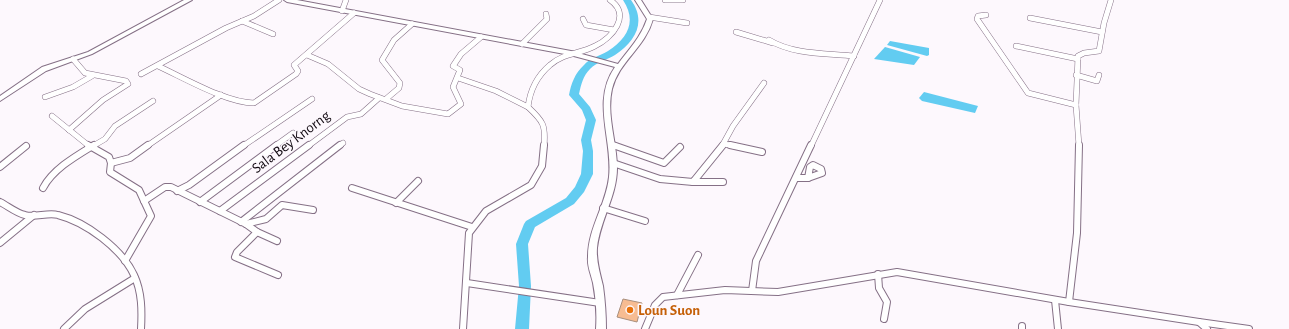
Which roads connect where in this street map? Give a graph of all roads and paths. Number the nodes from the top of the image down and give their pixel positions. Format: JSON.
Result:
{"nodes":[{"id":1,"x":189,"y":0,"type":"edge"},
{"id":2,"x":279,"y":0,"type":"edge"},
{"id":3,"x":287,"y":0,"type":"edge"},
{"id":4,"x":346,"y":0,"type":"edge"},
{"id":5,"x":610,"y":0,"type":"edge"},
{"id":6,"x":638,"y":0,"type":"edge"},
{"id":7,"x":665,"y":0,"type":"edge"},
{"id":8,"x":683,"y":0,"type":"edge"},
{"id":9,"x":880,"y":0,"type":"edge"},
{"id":10,"x":1111,"y":0,"type":"edge"},
{"id":11,"x":342,"y":11,"type":"junction"},
{"id":12,"x":354,"y":13,"type":"junction"},
{"id":13,"x":546,"y":14,"type":"dead end"},
{"id":14,"x":986,"y":15,"type":"dead end"},
{"id":15,"x":649,"y":17,"type":"junction"},
{"id":16,"x":1030,"y":18,"type":"dead end"},
{"id":17,"x":583,"y":19,"type":"dead end"},
{"id":18,"x":242,"y":21,"type":"junction"},
{"id":19,"x":687,"y":23,"type":"dead end"},
{"id":20,"x":412,"y":24,"type":"junction"},
{"id":21,"x":614,"y":30,"type":"junction"},
{"id":22,"x":736,"y":32,"type":"dead end"},
{"id":23,"x":1102,"y":32,"type":"junction"},
{"id":24,"x":273,"y":34,"type":"dead end"},
{"id":25,"x":481,"y":37,"type":"junction"},
{"id":26,"x":522,"y":44,"type":"junction"},
{"id":27,"x":1016,"y":46,"type":"dead end"},
{"id":28,"x":574,"y":54,"type":"junction"},
{"id":29,"x":307,"y":55,"type":"junction"},
{"id":30,"x":854,"y":56,"type":"junction"},
{"id":31,"x":73,"y":59,"type":"junction"},
{"id":32,"x":1078,"y":59,"type":"junction"},
{"id":33,"x":158,"y":66,"type":"junction"},
{"id":34,"x":619,"y":66,"type":"junction"},
{"id":35,"x":141,"y":74,"type":"dead end"},
{"id":36,"x":1076,"y":75,"type":"junction"},
{"id":37,"x":1098,"y":75,"type":"dead end"},
{"id":38,"x":92,"y":76,"type":"junction"},
{"id":39,"x":458,"y":78,"type":"junction"},
{"id":40,"x":764,"y":83,"type":"dead end"},
{"id":41,"x":221,"y":95,"type":"junction"},
{"id":42,"x":45,"y":97,"type":"dead end"},
{"id":43,"x":0,"y":99,"type":"edge"},
{"id":44,"x":312,"y":99,"type":"dead end"},
{"id":45,"x":382,"y":99,"type":"junction"},
{"id":46,"x":153,"y":101,"type":"dead end"},
{"id":47,"x":1076,"y":105,"type":"junction"},
{"id":48,"x":528,"y":107,"type":"junction"},
{"id":49,"x":52,"y":116,"type":"dead end"},
{"id":50,"x":69,"y":130,"type":"junction"},
{"id":51,"x":293,"y":133,"type":"dead end"},
{"id":52,"x":343,"y":144,"type":"dead end"},
{"id":53,"x":724,"y":144,"type":"junction"},
{"id":54,"x":26,"y":146,"type":"dead end"},
{"id":55,"x":612,"y":146,"type":"junction"},
{"id":56,"x":92,"y":148,"type":"junction"},
{"id":57,"x":680,"y":148,"type":"dead end"},
{"id":58,"x":762,"y":152,"type":"dead end"},
{"id":59,"x":111,"y":163,"type":"junction"},
{"id":60,"x":613,"y":164,"type":"junction"},
{"id":61,"x":0,"y":167,"type":"edge"},
{"id":62,"x":796,"y":178,"type":"junction"},
{"id":63,"x":808,"y":179,"type":"dead end"},
{"id":64,"x":418,"y":181,"type":"dead end"},
{"id":65,"x":693,"y":182,"type":"junction"},
{"id":66,"x":723,"y":182,"type":"dead end"},
{"id":67,"x":43,"y":188,"type":"dead end"},
{"id":68,"x":352,"y":188,"type":"dead end"},
{"id":69,"x":177,"y":191,"type":"junction"},
{"id":70,"x":144,"y":201,"type":"junction"},
{"id":71,"x":0,"y":202,"type":"edge"},
{"id":72,"x":200,"y":202,"type":"junction"},
{"id":73,"x":396,"y":203,"type":"junction"},
{"id":74,"x":603,"y":208,"type":"junction"},
{"id":75,"x":313,"y":210,"type":"dead end"},
{"id":76,"x":220,"y":211,"type":"junction"},
{"id":77,"x":34,"y":215,"type":"junction"},
{"id":78,"x":645,"y":221,"type":"dead end"},
{"id":79,"x":243,"y":223,"type":"junction"},
{"id":80,"x":472,"y":227,"type":"junction"},
{"id":81,"x":257,"y":232,"type":"junction"},
{"id":82,"x":277,"y":241,"type":"dead end"},
{"id":83,"x":0,"y":243,"type":"edge"},
{"id":84,"x":698,"y":256,"type":"dead end"},
{"id":85,"x":125,"y":261,"type":"junction"},
{"id":86,"x":278,"y":274,"type":"dead end"},
{"id":87,"x":878,"y":274,"type":"junction"},
{"id":88,"x":135,"y":278,"type":"junction"},
{"id":89,"x":467,"y":282,"type":"junction"},
{"id":90,"x":752,"y":291,"type":"junction"},
{"id":91,"x":677,"y":295,"type":"junction"},
{"id":92,"x":1055,"y":300,"type":"junction"},
{"id":93,"x":1069,"y":302,"type":"junction"},
{"id":94,"x":600,"y":303,"type":"junction"},
{"id":95,"x":884,"y":319,"type":"dead end"},
{"id":96,"x":1199,"y":322,"type":"junction"},
{"id":97,"x":64,"y":329,"type":"edge"},
{"id":98,"x":141,"y":329,"type":"edge"},
{"id":99,"x":463,"y":329,"type":"edge"},
{"id":100,"x":601,"y":329,"type":"edge"},
{"id":101,"x":645,"y":329,"type":"edge"},
{"id":102,"x":1058,"y":329,"type":"edge"},
{"id":103,"x":1207,"y":329,"type":"edge"},
{"id":104,"x":1249,"y":329,"type":"edge"}],
"edges":[{"from":1,"to":31,"type":"street"},
{"from":2,"to":18,"type":"street"},
{"from":3,"to":11,"type":"street"},
{"from":4,"to":11,"type":"street"},
{"from":5,"to":21,"type":"street"},
{"from":6,"to":15,"type":"street"},
{"from":7,"to":8,"type":"street"},
{"from":9,"to":30,"type":"street"},
{"from":10,"to":23,"type":"street"},
{"from":11,"to":12,"type":"street"},
{"from":12,"to":20,"type":"street"},
{"from":12,"to":29,"type":"street"},
{"from":13,"to":26,"type":"street"},
{"from":14,"to":47,"type":"street"},
{"from":15,"to":19,"type":"street"},
{"from":15,"to":34,"type":"street"},
{"from":16,"to":23,"type":"street"},
{"from":17,"to":21,"type":"street"},
{"from":18,"to":24,"type":"street"},
{"from":18,"to":33,"type":"street"},
{"from":20,"to":25,"type":"street"},
{"from":20,"to":45,"type":"street","name":"Sala Bey Knorng"},
{"from":21,"to":28,"type":"street"},
{"from":22,"to":30,"type":"street"},
{"from":23,"to":32,"type":"street"},
{"from":25,"to":26,"type":"street"},
{"from":25,"to":39,"type":"street"},
{"from":26,"to":28,"type":"street"},
{"from":27,"to":32,"type":"street"},
{"from":28,"to":34,"type":"street"},
{"from":28,"to":48,"type":"street"},
{"from":29,"to":41,"type":"street"},
{"from":29,"to":45,"type":"street"},
{"from":30,"to":62,"type":"street"},
{"from":31,"to":38,"type":"street"},
{"from":31,"to":43,"type":"street"},
{"from":32,"to":36,"type":"street"},
{"from":33,"to":35,"type":"street"},
{"from":33,"to":41,"type":"street"},
{"from":34,"to":55,"type":"street"},
{"from":36,"to":37,"type":"street"},
{"from":36,"to":47,"type":"street"},
{"from":38,"to":42,"type":"street"},
{"from":38,"to":50,"type":"street"},
{"from":39,"to":45,"type":"street"},
{"from":39,"to":48,"type":"street"},
{"from":40,"to":53,"type":"street"},
{"from":41,"to":59,"type":"street"},
{"from":44,"to":69,"type":"street"},
{"from":45,"to":76,"type":"street","name":"Sala Bey Knorng"},
{"from":46,"to":56,"type":"street"},
{"from":47,"to":93,"type":"street"},
{"from":48,"to":80,"type":"street"},
{"from":49,"to":50,"type":"street"},
{"from":50,"to":56,"type":"street"},
{"from":51,"to":72,"type":"street"},
{"from":52,"to":79,"type":"street"},
{"from":53,"to":58,"type":"street"},
{"from":53,"to":65,"type":"street"},
{"from":54,"to":61,"type":"street"},
{"from":55,"to":57,"type":"street"},
{"from":55,"to":60,"type":"street"},
{"from":56,"to":59,"type":"street"},
{"from":56,"to":67,"type":"street"},
{"from":59,"to":70,"type":"street"},
{"from":60,"to":65,"type":"street"},
{"from":60,"to":74,"type":"street"},
{"from":62,"to":63,"type":"street"},
{"from":62,"to":90,"type":"street"},
{"from":64,"to":73,"type":"street"},
{"from":65,"to":66,"type":"street"},
{"from":68,"to":73,"type":"street"},
{"from":69,"to":70,"type":"street"},
{"from":69,"to":72,"type":"street"},
{"from":70,"to":85,"type":"street"},
{"from":71,"to":77,"type":"street"},
{"from":72,"to":76,"type":"street"},
{"from":73,"to":80,"type":"street"},
{"from":74,"to":78,"type":"street"},
{"from":74,"to":94,"type":"street"},
{"from":75,"to":79,"type":"street"},
{"from":76,"to":79,"type":"street"},
{"from":77,"to":83,"type":"street"},
{"from":77,"to":85,"type":"street"},
{"from":79,"to":81,"type":"street"},
{"from":80,"to":89,"type":"street"},
{"from":81,"to":82,"type":"street"},
{"from":81,"to":86,"type":"street"},
{"from":84,"to":91,"type":"street"},
{"from":85,"to":88,"type":"street"},
{"from":87,"to":90,"type":"street"},
{"from":87,"to":92,"type":"street"},
{"from":87,"to":95,"type":"street"},
{"from":88,"to":97,"type":"street"},
{"from":88,"to":98,"type":"street"},
{"from":89,"to":94,"type":"street"},
{"from":89,"to":99,"type":"street"},
{"from":90,"to":91,"type":"street"},
{"from":91,"to":101,"type":"street"},
{"from":92,"to":93,"type":"street"},
{"from":92,"to":102,"type":"street"},
{"from":93,"to":96,"type":"street"},
{"from":94,"to":100,"type":"street"},
{"from":96,"to":103,"type":"street"},
{"from":96,"to":104,"type":"street"}]}
